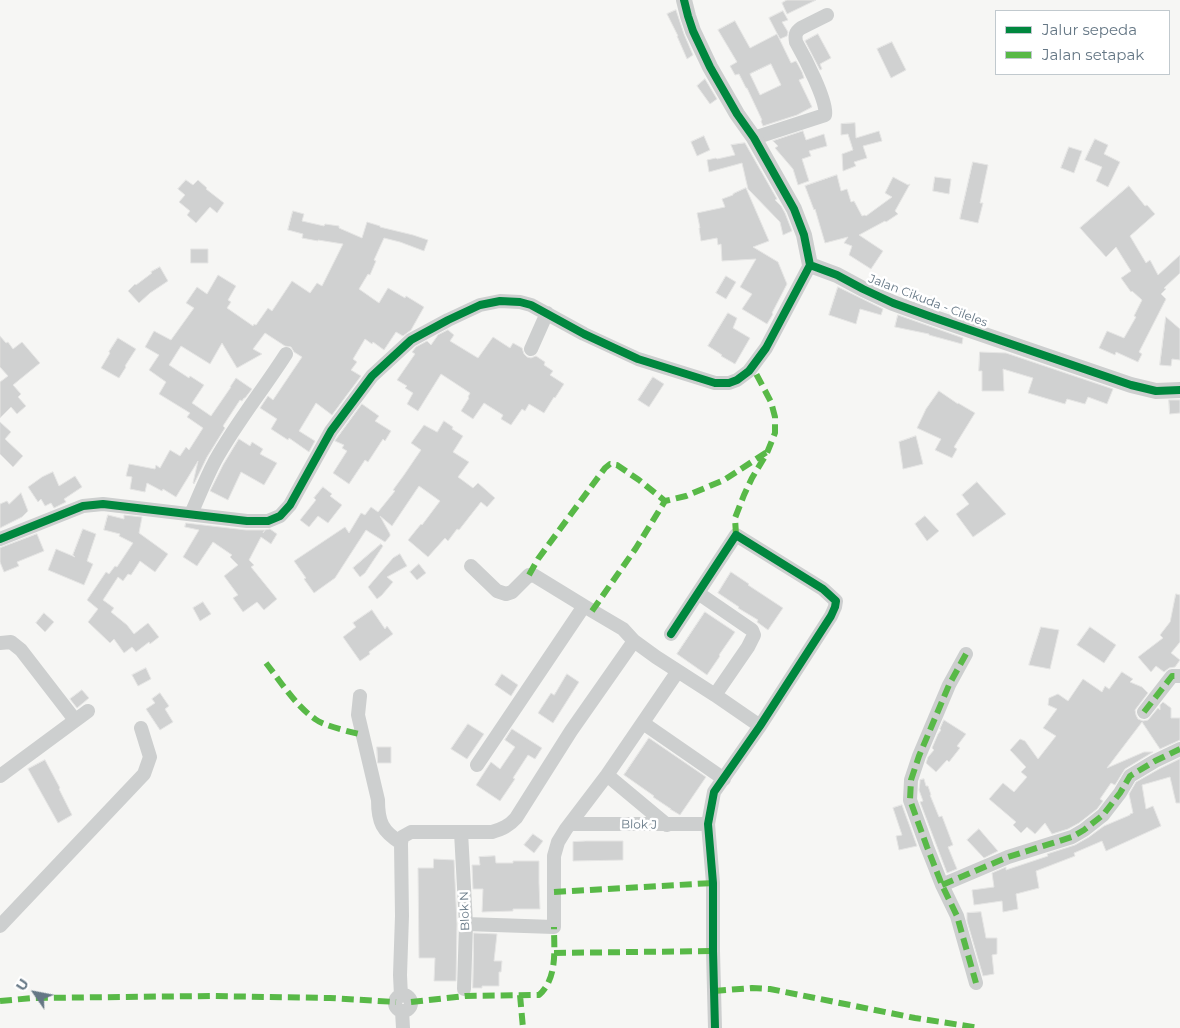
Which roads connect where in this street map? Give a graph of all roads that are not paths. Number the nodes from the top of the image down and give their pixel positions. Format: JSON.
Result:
{"nodes":[{"id":1,"x":684,"y":0,"type":"edge"},
{"id":2,"x":827,"y":15,"type":"dead end"},
{"id":3,"x":754,"y":138,"type":"junction"},
{"id":4,"x":810,"y":265,"type":"junction"},
{"id":5,"x":547,"y":313,"type":"junction"},
{"id":6,"x":531,"y":349,"type":"dead end"},
{"id":7,"x":286,"y":354,"type":"dead end"},
{"id":8,"x":1180,"y":390,"type":"edge"},
{"id":9,"x":191,"y":514,"type":"junction"},
{"id":10,"x":0,"y":539,"type":"edge"},
{"id":11,"x":471,"y":566,"type":"dead end"},
{"id":12,"x":698,"y":593,"type":"junction"},
{"id":13,"x":584,"y":606,"type":"junction"},
{"id":14,"x":671,"y":634,"type":"dead end"},
{"id":15,"x":634,"y":641,"type":"junction"},
{"id":16,"x":0,"y":643,"type":"edge"},
{"id":17,"x":966,"y":654,"type":"dead end"},
{"id":18,"x":678,"y":671,"type":"junction"},
{"id":19,"x":1180,"y":676,"type":"edge"},
{"id":20,"x":715,"y":695,"type":"junction"},
{"id":21,"x":360,"y":696,"type":"dead end"},
{"id":22,"x":88,"y":711,"type":"dead end"},
{"id":23,"x":1144,"y":712,"type":"dead end"},
{"id":24,"x":75,"y":720,"type":"junction"},
{"id":25,"x":643,"y":723,"type":"junction"},
{"id":26,"x":760,"y":726,"type":"junction"},
{"id":27,"x":141,"y":728,"type":"dead end"},
{"id":28,"x":1180,"y":749,"type":"edge"},
{"id":29,"x":477,"y":765,"type":"dead end"},
{"id":30,"x":607,"y":775,"type":"junction"},
{"id":31,"x":0,"y":776,"type":"edge"},
{"id":32,"x":724,"y":779,"type":"junction"},
{"id":33,"x":571,"y":824,"type":"junction"},
{"id":34,"x":708,"y":824,"type":"junction"},
{"id":35,"x":667,"y":825,"type":"junction"},
{"id":36,"x":462,"y":832,"type":"junction"},
{"id":37,"x":401,"y":842,"type":"junction"},
{"id":38,"x":942,"y":885,"type":"junction"},
{"id":39,"x":466,"y":924,"type":"junction"},
{"id":40,"x":0,"y":926,"type":"edge"},
{"id":41,"x":976,"y":983,"type":"dead end"},
{"id":42,"x":464,"y":989,"type":"dead end"},
{"id":43,"x":403,"y":1028,"type":"edge"},
{"id":44,"x":715,"y":1028,"type":"edge"}],
"edges":[{"from":1,"to":3,"type":"street"},
{"from":2,"to":3,"type":"street"},
{"from":3,"to":4,"type":"street"},
{"from":4,"to":5,"type":"street"},
{"from":4,"to":8,"type":"street","name":"Jalan Cikuda - Cileles"},
{"from":5,"to":6,"type":"street"},
{"from":5,"to":9,"type":"street"},
{"from":7,"to":9,"type":"street"},
{"from":9,"to":10,"type":"street"},
{"from":11,"to":13,"type":"street"},
{"from":12,"to":14,"type":"street"},
{"from":12,"to":20,"type":"street"},
{"from":12,"to":26,"type":"street"},
{"from":13,"to":15,"type":"street"},
{"from":13,"to":29,"type":"street"},
{"from":15,"to":18,"type":"street"},
{"from":15,"to":36,"type":"street"},
{"from":16,"to":24,"type":"street"},
{"from":17,"to":38,"type":"street"},
{"from":18,"to":20,"type":"street"},
{"from":18,"to":25,"type":"street"},
{"from":19,"to":23,"type":"street"},
{"from":20,"to":26,"type":"street"},
{"from":21,"to":37,"type":"street"},
{"from":22,"to":24,"type":"street"},
{"from":24,"to":31,"type":"street"},
{"from":25,"to":30,"type":"street"},
{"from":25,"to":32,"type":"street"},
{"from":26,"to":32,"type":"street"},
{"from":27,"to":40,"type":"street"},
{"from":28,"to":38,"type":"street"},
{"from":30,"to":33,"type":"street"},
{"from":30,"to":35,"type":"street"},
{"from":32,"to":34,"type":"street"},
{"from":33,"to":35,"type":"street","name":"Blok J"},
{"from":33,"to":39,"type":"street"},
{"from":34,"to":35,"type":"street","name":"Blok J"},
{"from":34,"to":44,"type":"street"},
{"from":36,"to":37,"type":"street"},
{"from":36,"to":39,"type":"street","name":"Blok N"},
{"from":37,"to":43,"type":"street"},
{"from":38,"to":41,"type":"street"},
{"from":39,"to":42,"type":"street","name":"Blok N"}]}
